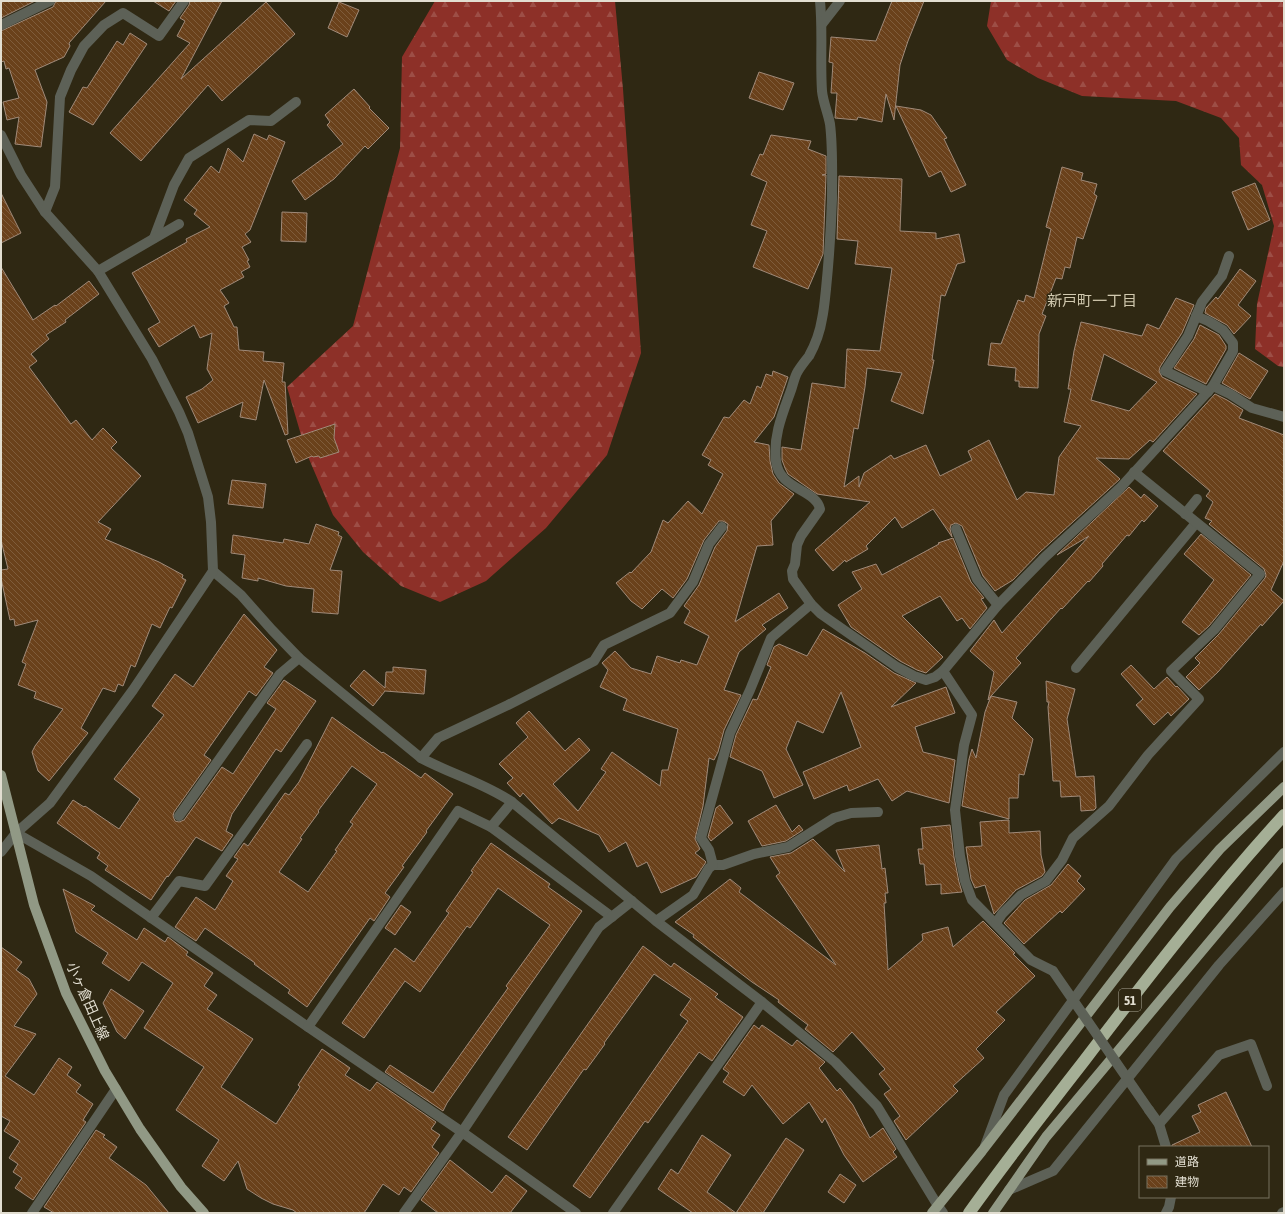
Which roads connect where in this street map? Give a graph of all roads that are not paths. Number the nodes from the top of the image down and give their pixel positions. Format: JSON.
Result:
{"nodes":[{"id":1,"x":50,"y":1,"type":"edge"},
{"id":2,"x":184,"y":1,"type":"edge"},
{"id":3,"x":820,"y":1,"type":"edge"},
{"id":4,"x":840,"y":1,"type":"edge"},
{"id":5,"x":822,"y":24,"type":"junction"},
{"id":6,"x":1,"y":25,"type":"edge"},
{"id":7,"x":296,"y":102,"type":"dead end"},
{"id":8,"x":1,"y":134,"type":"edge"},
{"id":9,"x":45,"y":212,"type":"junction"},
{"id":10,"x":179,"y":224,"type":"dead end"},
{"id":11,"x":154,"y":238,"type":"junction"},
{"id":12,"x":1229,"y":256,"type":"dead end"},
{"id":13,"x":98,"y":271,"type":"junction"},
{"id":14,"x":1196,"y":316,"type":"junction"},
{"id":15,"x":1210,"y":389,"type":"junction"},
{"id":16,"x":1284,"y":417,"type":"edge"},
{"id":17,"x":1134,"y":472,"type":"junction"},
{"id":18,"x":1197,"y":499,"type":"dead end"},
{"id":19,"x":1186,"y":514,"type":"junction"},
{"id":20,"x":1196,"y":523,"type":"junction"},
{"id":21,"x":722,"y":527,"type":"dead end"},
{"id":22,"x":956,"y":529,"type":"dead end"},
{"id":23,"x":213,"y":571,"type":"junction"},
{"id":24,"x":811,"y":604,"type":"junction"},
{"id":25,"x":998,"y":605,"type":"junction"},
{"id":26,"x":299,"y":658,"type":"junction"},
{"id":27,"x":1076,"y":668,"type":"dead end"},
{"id":28,"x":942,"y":671,"type":"junction"},
{"id":29,"x":307,"y":744,"type":"dead end"},
{"id":30,"x":1284,"y":752,"type":"edge"},
{"id":31,"x":421,"y":758,"type":"junction"},
{"id":32,"x":1,"y":775,"type":"edge"},
{"id":33,"x":1284,"y":787,"type":"edge"},
{"id":34,"x":512,"y":802,"type":"junction"},
{"id":35,"x":878,"y":812,"type":"dead end"},
{"id":36,"x":1284,"y":815,"type":"edge"},
{"id":37,"x":179,"y":816,"type":"dead end"},
{"id":38,"x":491,"y":827,"type":"junction"},
{"id":39,"x":16,"y":833,"type":"junction"},
{"id":40,"x":1,"y":852,"type":"edge"},
{"id":41,"x":1284,"y":853,"type":"edge"},
{"id":42,"x":713,"y":865,"type":"junction"},
{"id":43,"x":1284,"y":892,"type":"edge"},
{"id":44,"x":632,"y":901,"type":"junction"},
{"id":45,"x":612,"y":917,"type":"junction"},
{"id":46,"x":151,"y":918,"type":"junction"},
{"id":47,"x":656,"y":921,"type":"junction"},
{"id":48,"x":996,"y":923,"type":"junction"},
{"id":49,"x":762,"y":1002,"type":"junction"},
{"id":50,"x":308,"y":1027,"type":"junction"},
{"id":51,"x":1268,"y":1086,"type":"dead end"},
{"id":52,"x":116,"y":1089,"type":"junction"},
{"id":53,"x":1159,"y":1124,"type":"junction"},
{"id":54,"x":462,"y":1132,"type":"junction"},
{"id":55,"x":1166,"y":1146,"type":"edge"},
{"id":56,"x":982,"y":1151,"type":"junction"},
{"id":57,"x":1009,"y":1190,"type":"junction"},
{"id":58,"x":1171,"y":1198,"type":"edge"},
{"id":59,"x":938,"y":1211,"type":"edge"},
{"id":60,"x":32,"y":1213,"type":"edge"},
{"id":61,"x":204,"y":1213,"type":"edge"},
{"id":62,"x":404,"y":1213,"type":"edge"},
{"id":63,"x":576,"y":1213,"type":"edge"},
{"id":64,"x":613,"y":1213,"type":"edge"},
{"id":65,"x":969,"y":1213,"type":"edge"},
{"id":66,"x":993,"y":1213,"type":"edge"},
{"id":67,"x":1166,"y":1213,"type":"edge"}],
"edges":[{"from":1,"to":6,"type":"street"},
{"from":2,"to":9,"type":"street"},
{"from":3,"to":5,"type":"street"},
{"from":4,"to":5,"type":"street"},
{"from":5,"to":24,"type":"street"},
{"from":7,"to":11,"type":"street"},
{"from":8,"to":9,"type":"street"},
{"from":9,"to":13,"type":"street"},
{"from":10,"to":11,"type":"street"},
{"from":11,"to":13,"type":"street"},
{"from":12,"to":14,"type":"street"},
{"from":13,"to":23,"type":"street"},
{"from":14,"to":15,"type":"street"},
{"from":14,"to":15,"type":"street"},
{"from":15,"to":16,"type":"street"},
{"from":15,"to":17,"type":"street"},
{"from":17,"to":19,"type":"street"},
{"from":17,"to":25,"type":"street"},
{"from":18,"to":19,"type":"street"},
{"from":19,"to":20,"type":"street"},
{"from":20,"to":27,"type":"street"},
{"from":20,"to":48,"type":"street"},
{"from":21,"to":31,"type":"street"},
{"from":22,"to":25,"type":"street"},
{"from":23,"to":26,"type":"street"},
{"from":23,"to":39,"type":"street"},
{"from":24,"to":28,"type":"street"},
{"from":24,"to":42,"type":"street"},
{"from":25,"to":28,"type":"street"},
{"from":26,"to":31,"type":"street"},
{"from":26,"to":37,"type":"street"},
{"from":28,"to":48,"type":"street"},
{"from":29,"to":46,"type":"street"},
{"from":30,"to":56,"type":"street"},
{"from":31,"to":34,"type":"street"},
{"from":32,"to":39,"type":"main road","name":"小ヶ倉田上線"},
{"from":33,"to":56,"type":"main road","number":"51"},
{"from":34,"to":38,"type":"street"},
{"from":34,"to":44,"type":"street"},
{"from":35,"to":42,"type":"street"},
{"from":36,"to":65,"type":"highway","number":"51"},
{"from":38,"to":45,"type":"street"},
{"from":38,"to":50,"type":"street"},
{"from":39,"to":40,"type":"street"},
{"from":39,"to":46,"type":"street"},
{"from":39,"to":52,"type":"main road","name":"小ヶ倉田上線"},
{"from":41,"to":57,"type":"main road","number":"51"},
{"from":42,"to":47,"type":"street"},
{"from":43,"to":57,"type":"street"},
{"from":44,"to":45,"type":"street"},
{"from":44,"to":47,"type":"street"},
{"from":45,"to":54,"type":"street"},
{"from":46,"to":50,"type":"street"},
{"from":47,"to":49,"type":"street"},
{"from":48,"to":53,"type":"street","bridge":true},
{"from":49,"to":59,"type":"street"},
{"from":49,"to":64,"type":"street"},
{"from":50,"to":54,"type":"street"},
{"from":51,"to":53,"type":"street"},
{"from":52,"to":60,"type":"street"},
{"from":52,"to":61,"type":"main road","name":"小ヶ倉田上線"},
{"from":53,"to":55,"type":"street"},
{"from":54,"to":62,"type":"street"},
{"from":54,"to":63,"type":"street"},
{"from":56,"to":59,"type":"main road","number":"51"},
{"from":57,"to":66,"type":"main road","number":"51"},
{"from":58,"to":67,"type":"street"}]}
